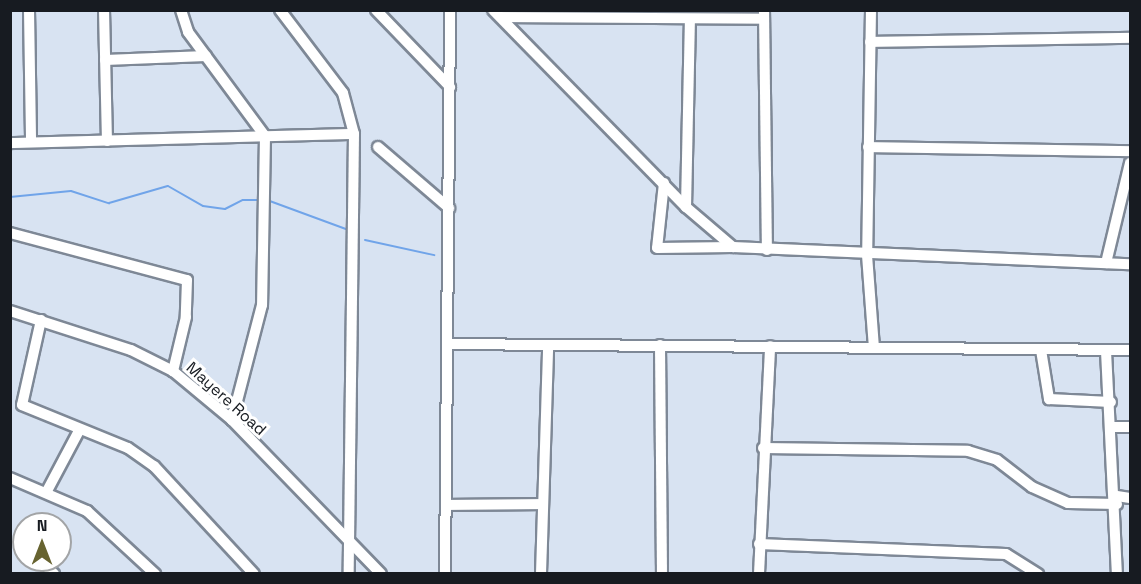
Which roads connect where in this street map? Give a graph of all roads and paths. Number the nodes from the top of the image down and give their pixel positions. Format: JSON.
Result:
{"nodes":[{"id":1,"x":29,"y":10,"type":"edge"},
{"id":2,"x":104,"y":10,"type":"edge"},
{"id":3,"x":181,"y":10,"type":"edge"},
{"id":4,"x":280,"y":10,"type":"edge"},
{"id":5,"x":376,"y":10,"type":"edge"},
{"id":6,"x":450,"y":10,"type":"edge"},
{"id":7,"x":871,"y":10,"type":"edge"},
{"id":8,"x":497,"y":14,"type":"edge"},
{"id":9,"x":764,"y":15,"type":"edge"},
{"id":10,"x":690,"y":19,"type":"junction"},
{"id":11,"x":1131,"y":38,"type":"edge"},
{"id":12,"x":870,"y":42,"type":"junction"},
{"id":13,"x":206,"y":56,"type":"junction"},
{"id":14,"x":105,"y":60,"type":"junction"},
{"id":15,"x":450,"y":87,"type":"junction"},
{"id":16,"x":354,"y":134,"type":"junction"},
{"id":17,"x":265,"y":136,"type":"junction"},
{"id":18,"x":107,"y":141,"type":"junction"},
{"id":19,"x":31,"y":142,"type":"junction"},
{"id":20,"x":10,"y":143,"type":"edge"},
{"id":21,"x":378,"y":147,"type":"dead end"},
{"id":22,"x":868,"y":147,"type":"junction"},
{"id":23,"x":1131,"y":151,"type":"edge"},
{"id":24,"x":1131,"y":163,"type":"edge"},
{"id":25,"x":664,"y":183,"type":"junction"},
{"id":26,"x":686,"y":207,"type":"junction"},
{"id":27,"x":449,"y":208,"type":"junction"},
{"id":28,"x":10,"y":233,"type":"edge"},
{"id":29,"x":733,"y":247,"type":"junction"},
{"id":30,"x":767,"y":250,"type":"junction"},
{"id":31,"x":867,"y":255,"type":"junction"},
{"id":32,"x":1106,"y":263,"type":"junction"},
{"id":33,"x":1131,"y":264,"type":"edge"},
{"id":34,"x":10,"y":311,"type":"edge"},
{"id":35,"x":41,"y":320,"type":"junction"},
{"id":36,"x":447,"y":344,"type":"junction"},
{"id":37,"x":548,"y":345,"type":"junction"},
{"id":38,"x":660,"y":345,"type":"junction"},
{"id":39,"x":770,"y":346,"type":"junction"},
{"id":40,"x":874,"y":348,"type":"junction"},
{"id":41,"x":1131,"y":350,"type":"edge"},
{"id":42,"x":1041,"y":351,"type":"junction"},
{"id":43,"x":1106,"y":351,"type":"junction"},
{"id":44,"x":173,"y":371,"type":"junction"},
{"id":45,"x":1111,"y":402,"type":"junction"},
{"id":46,"x":232,"y":420,"type":"junction"},
{"id":47,"x":1131,"y":427,"type":"edge"},
{"id":48,"x":1113,"y":428,"type":"junction"},
{"id":49,"x":80,"y":429,"type":"junction"},
{"id":50,"x":763,"y":448,"type":"junction"},
{"id":51,"x":10,"y":478,"type":"edge"},
{"id":52,"x":47,"y":491,"type":"junction"},
{"id":53,"x":1131,"y":498,"type":"edge"},
{"id":54,"x":1117,"y":500,"type":"junction"},
{"id":55,"x":543,"y":504,"type":"junction"},
{"id":56,"x":447,"y":505,"type":"junction"},
{"id":57,"x":349,"y":540,"type":"junction"},
{"id":58,"x":759,"y":544,"type":"junction"},
{"id":59,"x":155,"y":573,"type":"edge"},
{"id":60,"x":254,"y":573,"type":"edge"},
{"id":61,"x":349,"y":573,"type":"edge"},
{"id":62,"x":381,"y":573,"type":"edge"},
{"id":63,"x":445,"y":573,"type":"edge"},
{"id":64,"x":541,"y":573,"type":"edge"},
{"id":65,"x":662,"y":573,"type":"edge"},
{"id":66,"x":759,"y":573,"type":"edge"},
{"id":67,"x":1038,"y":573,"type":"edge"},
{"id":68,"x":1117,"y":573,"type":"edge"}],
"edges":[{"from":1,"to":19,"type":"street"},
{"from":2,"to":14,"type":"street"},
{"from":3,"to":13,"type":"street"},
{"from":4,"to":16,"type":"street"},
{"from":5,"to":15,"type":"street"},
{"from":6,"to":15,"type":"street"},
{"from":7,"to":12,"type":"street"},
{"from":8,"to":10,"type":"street"},
{"from":8,"to":25,"type":"street"},
{"from":9,"to":10,"type":"street"},
{"from":9,"to":30,"type":"street"},
{"from":10,"to":26,"type":"street"},
{"from":11,"to":12,"type":"street"},
{"from":12,"to":22,"type":"street"},
{"from":13,"to":14,"type":"street"},
{"from":13,"to":17,"type":"street"},
{"from":14,"to":18,"type":"street"},
{"from":15,"to":27,"type":"street"},
{"from":16,"to":17,"type":"street"},
{"from":16,"to":57,"type":"street"},
{"from":17,"to":18,"type":"street"},
{"from":17,"to":46,"type":"street"},
{"from":18,"to":19,"type":"street"},
{"from":19,"to":20,"type":"street"},
{"from":21,"to":27,"type":"street"},
{"from":22,"to":23,"type":"street"},
{"from":22,"to":31,"type":"street"},
{"from":24,"to":32,"type":"street"},
{"from":25,"to":26,"type":"street"},
{"from":25,"to":29,"type":"street"},
{"from":26,"to":29,"type":"street"},
{"from":27,"to":36,"type":"street"},
{"from":28,"to":44,"type":"street"},
{"from":29,"to":30,"type":"street"},
{"from":30,"to":31,"type":"street"},
{"from":31,"to":32,"type":"street"},
{"from":31,"to":40,"type":"street"},
{"from":32,"to":33,"type":"street"},
{"from":34,"to":35,"type":"street","name":"Mayere Road"},
{"from":35,"to":44,"type":"street","name":"Mayere Road"},
{"from":35,"to":49,"type":"street"},
{"from":36,"to":37,"type":"street"},
{"from":36,"to":56,"type":"street"},
{"from":37,"to":38,"type":"street"},
{"from":37,"to":55,"type":"street"},
{"from":38,"to":39,"type":"street"},
{"from":38,"to":65,"type":"street"},
{"from":39,"to":40,"type":"street"},
{"from":39,"to":50,"type":"street"},
{"from":40,"to":42,"type":"street"},
{"from":41,"to":43,"type":"street"},
{"from":42,"to":43,"type":"street"},
{"from":42,"to":45,"type":"street"},
{"from":43,"to":45,"type":"street"},
{"from":44,"to":46,"type":"street","name":"Mayere Road"},
{"from":45,"to":48,"type":"street"},
{"from":46,"to":57,"type":"street","name":"Mayere Road"},
{"from":47,"to":48,"type":"street"},
{"from":48,"to":54,"type":"street"},
{"from":49,"to":52,"type":"street"},
{"from":49,"to":60,"type":"street"},
{"from":50,"to":54,"type":"street"},
{"from":50,"to":58,"type":"street"},
{"from":51,"to":52,"type":"street"},
{"from":52,"to":59,"type":"street"},
{"from":53,"to":54,"type":"street"},
{"from":54,"to":68,"type":"street"},
{"from":55,"to":56,"type":"street"},
{"from":55,"to":64,"type":"street"},
{"from":56,"to":63,"type":"street"},
{"from":57,"to":61,"type":"street"},
{"from":57,"to":62,"type":"street","name":"Mayere Road"},
{"from":58,"to":66,"type":"street"},
{"from":58,"to":67,"type":"street"}]}
